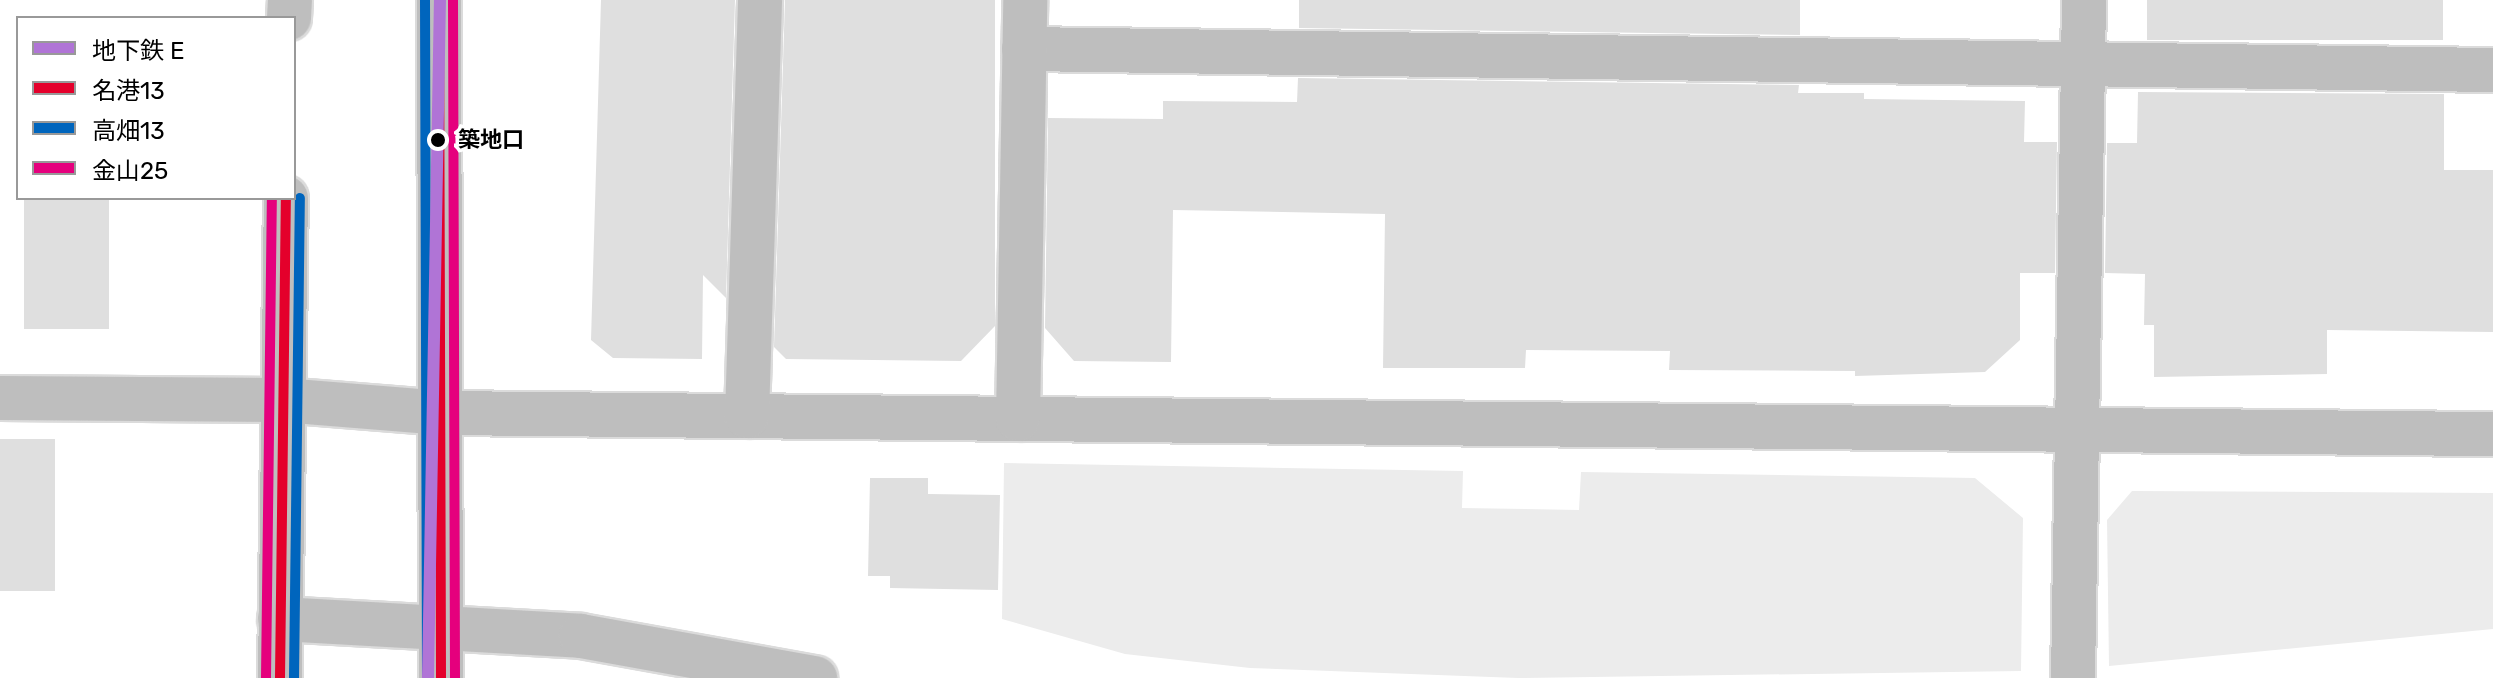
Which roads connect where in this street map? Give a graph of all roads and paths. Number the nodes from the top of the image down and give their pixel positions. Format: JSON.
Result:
{"nodes":[{"id":1,"x":439,"y":0,"type":"edge"},
{"id":2,"x":760,"y":0,"type":"edge"},
{"id":3,"x":1025,"y":0,"type":"edge"},
{"id":4,"x":2084,"y":0,"type":"edge"},
{"id":5,"x":1024,"y":49,"type":"junction"},
{"id":6,"x":2083,"y":64,"type":"junction"},
{"id":7,"x":2493,"y":70,"type":"edge"},
{"id":8,"x":286,"y":200,"type":"edge"},
{"id":9,"x":0,"y":398,"type":"edge"},
{"id":10,"x":282,"y":400,"type":"junction"},
{"id":11,"x":443,"y":413,"type":"junction"},
{"id":12,"x":747,"y":416,"type":"junction"},
{"id":13,"x":1018,"y":419,"type":"junction"},
{"id":14,"x":2077,"y":429,"type":"junction"},
{"id":15,"x":2493,"y":434,"type":"edge"},
{"id":16,"x":280,"y":619,"type":"junction"},
{"id":17,"x":442,"y":628,"type":"junction"},
{"id":18,"x":280,"y":678,"type":"edge"},
{"id":19,"x":441,"y":678,"type":"edge"},
{"id":20,"x":815,"y":678,"type":"edge"},
{"id":21,"x":2073,"y":678,"type":"edge"}],
"edges":[{"from":1,"to":11,"type":"main road"},
{"from":2,"to":12,"type":"main road"},
{"from":3,"to":5,"type":"main road"},
{"from":4,"to":6,"type":"main road"},
{"from":5,"to":6,"type":"main road"},
{"from":5,"to":13,"type":"main road"},
{"from":6,"to":7,"type":"main road"},
{"from":6,"to":14,"type":"main road"},
{"from":8,"to":10,"type":"main road"},
{"from":9,"to":10,"type":"main road"},
{"from":10,"to":11,"type":"main road"},
{"from":10,"to":16,"type":"main road"},
{"from":11,"to":12,"type":"main road"},
{"from":11,"to":17,"type":"main road"},
{"from":12,"to":13,"type":"main road"},
{"from":13,"to":14,"type":"main road"},
{"from":14,"to":15,"type":"main road"},
{"from":14,"to":21,"type":"main road"},
{"from":16,"to":17,"type":"main road"},
{"from":16,"to":18,"type":"main road"},
{"from":17,"to":19,"type":"main road"},
{"from":17,"to":20,"type":"main road"}]}
